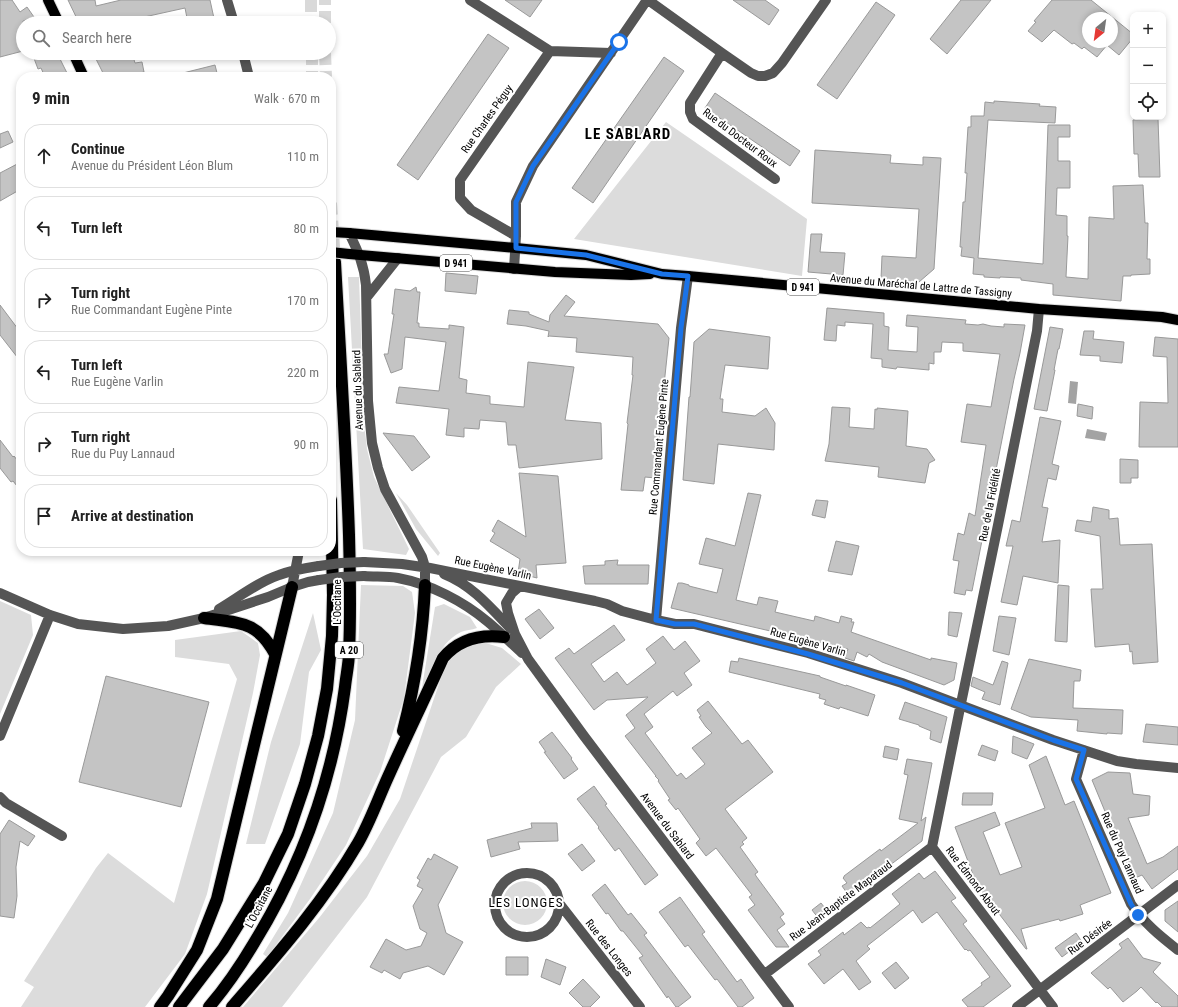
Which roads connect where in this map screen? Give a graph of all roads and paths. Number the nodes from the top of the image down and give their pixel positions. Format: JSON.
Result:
{"nodes":[{"id":1,"x":48,"y":0,"type":"edge"},
{"id":2,"x":226,"y":0,"type":"edge"},
{"id":3,"x":470,"y":0,"type":"edge"},
{"id":4,"x":647,"y":0,"type":"edge"},
{"id":5,"x":826,"y":0,"type":"edge"},
{"id":6,"x":56,"y":16,"type":"edge"},
{"id":7,"x":232,"y":16,"type":"edge"},
{"id":8,"x":550,"y":51,"type":"junction"},
{"id":9,"x":611,"y":53,"type":"junction"},
{"id":10,"x":722,"y":54,"type":"junction"},
{"id":11,"x":76,"y":60,"type":"edge"},
{"id":12,"x":245,"y":60,"type":"edge"},
{"id":13,"x":82,"y":72,"type":"edge"},
{"id":14,"x":248,"y":72,"type":"edge"},
{"id":15,"x":775,"y":179,"type":"dead end"},
{"id":16,"x":336,"y":232,"type":"edge"},
{"id":17,"x":349,"y":233,"type":"junction"},
{"id":18,"x":516,"y":236,"type":"junction"},
{"id":19,"x":516,"y":248,"type":"junction"},
{"id":20,"x":360,"y":255,"type":"junction"},
{"id":21,"x":336,"y":256,"type":"edge"},
{"id":22,"x":398,"y":258,"type":"junction"},
{"id":23,"x":514,"y":269,"type":"junction"},
{"id":24,"x":662,"y":274,"type":"junction"},
{"id":25,"x":688,"y":276,"type":"junction"},
{"id":26,"x":367,"y":297,"type":"junction"},
{"id":27,"x":336,"y":305,"type":"edge"},
{"id":28,"x":1039,"y":309,"type":"junction"},
{"id":29,"x":1178,"y":320,"type":"edge"},
{"id":30,"x":298,"y":556,"type":"edge"},
{"id":31,"x":332,"y":556,"type":"edge"},
{"id":32,"x":425,"y":567,"type":"junction"},
{"id":33,"x":296,"y":570,"type":"junction"},
{"id":34,"x":425,"y":585,"type":"junction"},
{"id":35,"x":520,"y":586,"type":"junction"},
{"id":36,"x":292,"y":587,"type":"junction"},
{"id":37,"x":0,"y":593,"type":"edge"},
{"id":38,"x":50,"y":615,"type":"junction"},
{"id":39,"x":204,"y":618,"type":"junction"},
{"id":40,"x":656,"y":620,"type":"junction"},
{"id":41,"x":510,"y":635,"type":"junction"},
{"id":42,"x":275,"y":654,"type":"junction"},
{"id":43,"x":961,"y":705,"type":"junction"},
{"id":44,"x":0,"y":736,"type":"edge"},
{"id":45,"x":1084,"y":750,"type":"junction"},
{"id":46,"x":1178,"y":768,"type":"edge"},
{"id":47,"x":388,"y":778,"type":"junction"},
{"id":48,"x":0,"y":797,"type":"edge"},
{"id":49,"x":62,"y":836,"type":"dead end"},
{"id":50,"x":932,"y":848,"type":"junction"},
{"id":51,"x":1178,"y":885,"type":"edge"},
{"id":52,"x":559,"y":903,"type":"junction"},
{"id":53,"x":1138,"y":915,"type":"junction"},
{"id":54,"x":1178,"y":950,"type":"edge"},
{"id":55,"x":765,"y":974,"type":"junction"},
{"id":56,"x":1040,"y":990,"type":"junction"},
{"id":57,"x":160,"y":1007,"type":"edge"},
{"id":58,"x":179,"y":1007,"type":"edge"},
{"id":59,"x":209,"y":1007,"type":"edge"},
{"id":60,"x":232,"y":1007,"type":"edge"},
{"id":61,"x":640,"y":1007,"type":"edge"},
{"id":62,"x":790,"y":1007,"type":"edge"},
{"id":63,"x":1017,"y":1007,"type":"edge"},
{"id":64,"x":1053,"y":1007,"type":"edge"}],
"edges":[{"from":1,"to":6,"type":"main road"},
{"from":2,"to":7,"type":"street"},
{"from":3,"to":8,"type":"street"},
{"from":4,"to":9,"type":"street"},
{"from":4,"to":10,"type":"street"},
{"from":5,"to":10,"type":"street"},
{"from":8,"to":9,"type":"street"},
{"from":8,"to":18,"type":"street","name":"Rue Charles Péguy"},
{"from":9,"to":18,"type":"street"},
{"from":10,"to":15,"type":"street","name":"Rue du Docteur Roux"},
{"from":11,"to":13,"type":"main road"},
{"from":12,"to":14,"type":"street"},
{"from":16,"to":17,"type":"main road","name":"Avenue du Maréchal de Lattre de Tassigny","number":"D 941","bridge":true},
{"from":17,"to":19,"type":"main road","name":"Avenue du Maréchal de Lattre de Tassigny","number":"D 941"},
{"from":17,"to":20,"type":"street","name":"Avenue du Sablard"},
{"from":18,"to":19,"type":"street"},
{"from":19,"to":23,"type":"street"},
{"from":19,"to":24,"type":"main road","name":"Avenue du Maréchal de Lattre de Tassigny","number":"D 941"},
{"from":20,"to":21,"type":"main road","name":"Avenue du Maréchal de Lattre de Tassigny","number":"D 941","bridge":true},
{"from":20,"to":22,"type":"main road","name":"Avenue du Maréchal de Lattre de Tassigny","number":"D 941"},
{"from":20,"to":26,"type":"street","name":"Avenue du Sablard"},
{"from":22,"to":23,"type":"main road","name":"Avenue du Maréchal de Lattre de Tassigny","number":"D 941"},
{"from":22,"to":26,"type":"street"},
{"from":23,"to":24,"type":"main road","name":"Avenue du Maréchal de Lattre de Tassigny","number":"D 941"},
{"from":24,"to":25,"type":"main road","name":"Avenue du Maréchal de Lattre de Tassigny","number":"D 941"},
{"from":25,"to":28,"type":"main road","name":"Avenue du Maréchal de Lattre de Tassigny","number":"D 941"},
{"from":25,"to":40,"type":"street","name":"Rue Commandant Eugène Pinte"},
{"from":26,"to":32,"type":"street","name":"Avenue du Sablard"},
{"from":27,"to":59,"type":"highway","name":"L'Occitane","number":"A 20"},
{"from":28,"to":29,"type":"main road","name":"Avenue du Maréchal de Lattre de Tassigny","number":"D 941"},
{"from":28,"to":43,"type":"street","name":"Rue de la Fidélité"},
{"from":30,"to":33,"type":"street"},
{"from":31,"to":58,"type":"highway","name":"L'Occitane","number":"A 20"},
{"from":32,"to":33,"type":"street","name":"Avenue du Sablard","bridge":true},
{"from":32,"to":34,"type":"street","name":"Avenue du Sablard"},
{"from":32,"to":35,"type":"street","name":"Rue Eugène Varlin"},
{"from":32,"to":41,"type":"street","name":"Avenue du Sablard"},
{"from":33,"to":36,"type":"street"},
{"from":33,"to":39,"type":"street","name":"Avenue du Sablard"},
{"from":34,"to":36,"type":"street","name":"Avenue du Sablard","bridge":true},
{"from":34,"to":41,"type":"street","name":"Avenue du Sablard"},
{"from":34,"to":47,"type":"highway"},
{"from":35,"to":40,"type":"street","name":"Rue Eugène Varlin"},
{"from":35,"to":41,"type":"street","name":"Avenue du Sablard"},
{"from":36,"to":39,"type":"street","name":"Avenue du Sablard"},
{"from":36,"to":42,"type":"highway"},
{"from":37,"to":38,"type":"street"},
{"from":38,"to":39,"type":"street"},
{"from":38,"to":44,"type":"street"},
{"from":39,"to":42,"type":"highway"},
{"from":40,"to":43,"type":"street","name":"Rue Eugène Varlin"},
{"from":41,"to":47,"type":"highway"},
{"from":41,"to":55,"type":"street","name":"Avenue du Sablard"},
{"from":42,"to":57,"type":"highway"},
{"from":43,"to":45,"type":"street","name":"Rue Eugène Varlin"},
{"from":43,"to":50,"type":"street","name":"Rue Édmond About"},
{"from":45,"to":46,"type":"street","name":"Rue Eugène Varlin"},
{"from":45,"to":53,"type":"street","name":"Rue du Puy Lannaud"},
{"from":47,"to":60,"type":"highway"},
{"from":48,"to":49,"type":"street"},
{"from":50,"to":55,"type":"street","name":"Rue Jean-Baptiste Mapataud"},
{"from":50,"to":56,"type":"street","name":"Rue Édmond About"},
{"from":51,"to":53,"type":"street","name":"Rue Désirée"},
{"from":52,"to":52,"type":"street","name":"Rue des Longes"},
{"from":52,"to":61,"type":"street","name":"Rue des Longes"},
{"from":53,"to":54,"type":"street","name":"Rue du Puy Lannaud"},
{"from":53,"to":56,"type":"street","name":"Rue Désirée"},
{"from":55,"to":62,"type":"street","name":"Avenue du Sablard"},
{"from":56,"to":63,"type":"street","name":"Rue Désirée"},
{"from":56,"to":64,"type":"street","name":"Rue Édmond About"}]}
